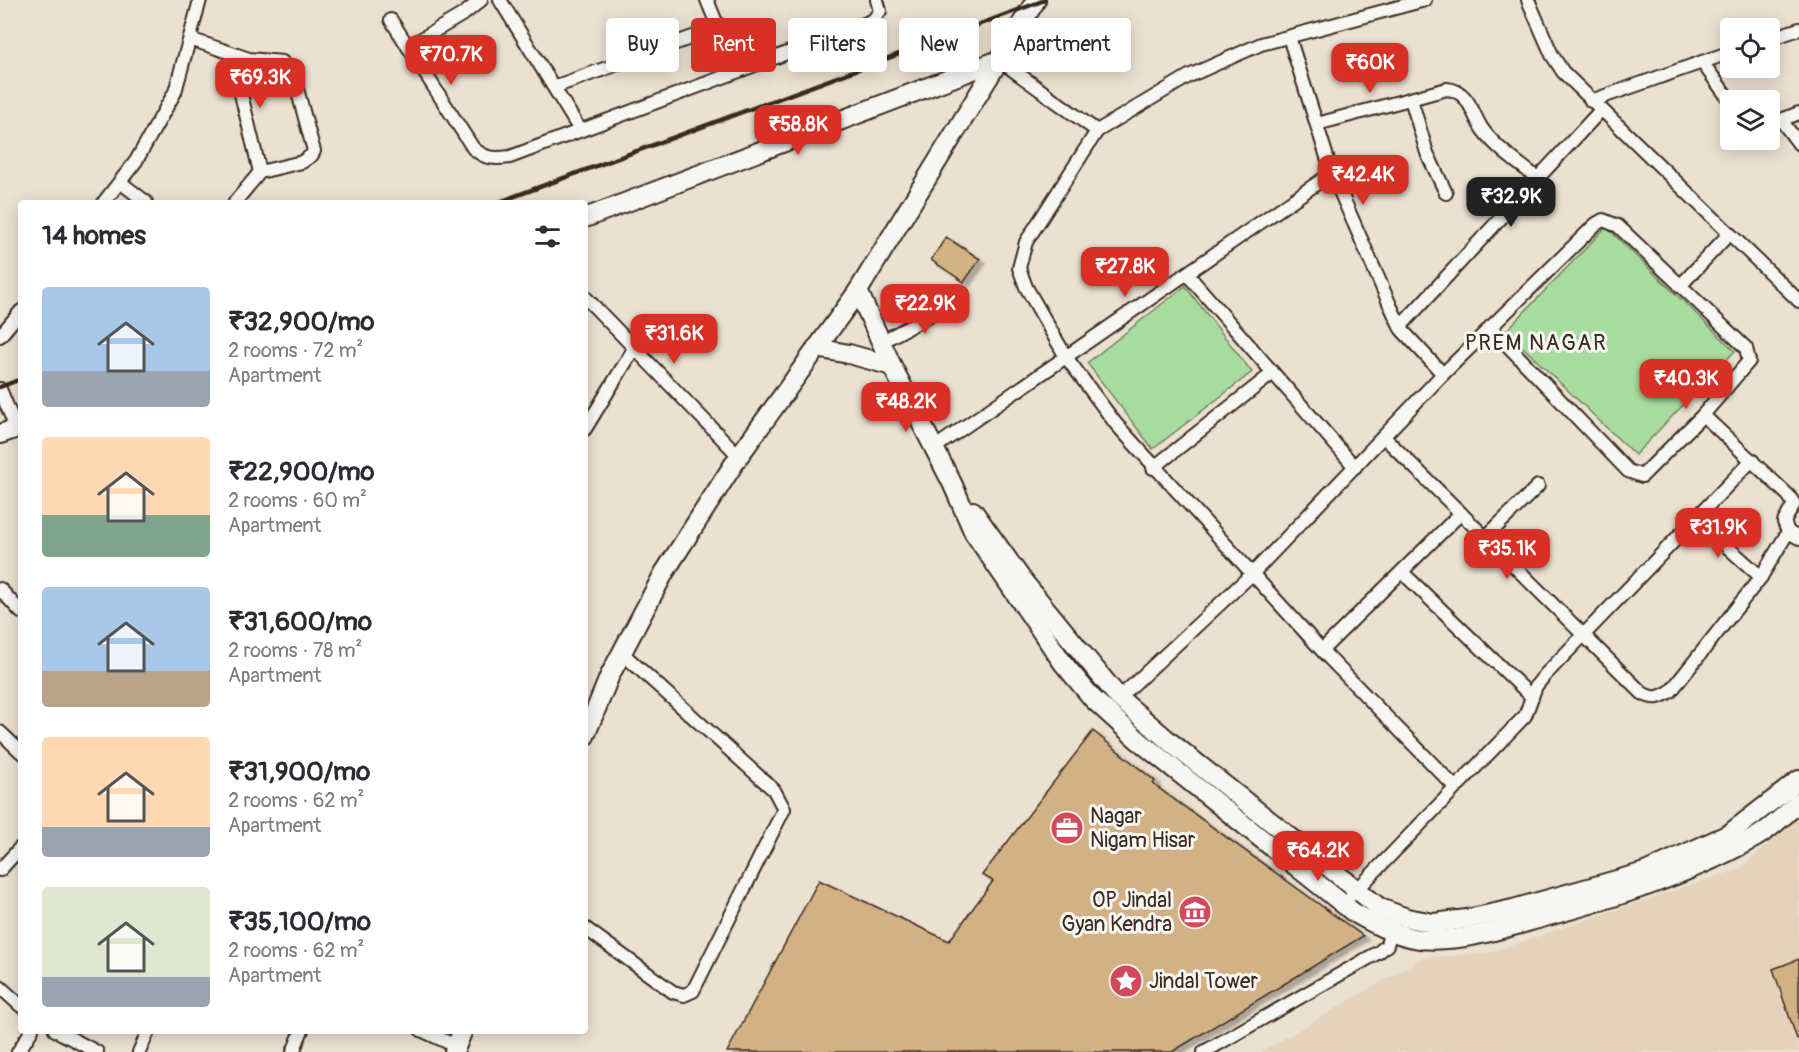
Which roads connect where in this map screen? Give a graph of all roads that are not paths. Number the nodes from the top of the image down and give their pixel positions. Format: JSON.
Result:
{"nodes":[{"id":1,"x":200,"y":0,"type":"edge"},
{"id":2,"x":481,"y":0,"type":"edge"},
{"id":3,"x":500,"y":0,"type":"edge"},
{"id":4,"x":707,"y":0,"type":"edge"},
{"id":5,"x":877,"y":0,"type":"edge"},
{"id":6,"x":1036,"y":0,"type":"edge"},
{"id":7,"x":1425,"y":0,"type":"edge"},
{"id":8,"x":1528,"y":0,"type":"edge"},
{"id":9,"x":1025,"y":18,"type":"edge"},
{"id":10,"x":392,"y":20,"type":"dead end"},
{"id":11,"x":1799,"y":29,"type":"edge"},
{"id":12,"x":1780,"y":36,"type":"edge"},
{"id":13,"x":1289,"y":37,"type":"junction"},
{"id":14,"x":190,"y":39,"type":"junction"},
{"id":15,"x":408,"y":47,"type":"junction"},
{"id":16,"x":231,"y":52,"type":"junction"},
{"id":17,"x":1720,"y":56,"type":"edge"},
{"id":18,"x":1702,"y":62,"type":"junction"},
{"id":19,"x":991,"y":63,"type":"edge"},
{"id":20,"x":992,"y":72,"type":"edge"},
{"id":21,"x":1016,"y":72,"type":"edge"},
{"id":22,"x":554,"y":87,"type":"junction"},
{"id":23,"x":1722,"y":90,"type":"edge"},
{"id":24,"x":1411,"y":99,"type":"junction"},
{"id":25,"x":1591,"y":100,"type":"junction"},
{"id":26,"x":1601,"y":110,"type":"junction"},
{"id":27,"x":1799,"y":113,"type":"edge"},
{"id":28,"x":1780,"y":118,"type":"edge"},
{"id":29,"x":1780,"y":123,"type":"edge"},
{"id":30,"x":1317,"y":124,"type":"junction"},
{"id":31,"x":580,"y":130,"type":"junction"},
{"id":32,"x":1097,"y":131,"type":"junction"},
{"id":33,"x":1799,"y":144,"type":"edge"},
{"id":34,"x":260,"y":172,"type":"junction"},
{"id":35,"x":1332,"y":173,"type":"junction"},
{"id":36,"x":1537,"y":178,"type":"junction"},
{"id":37,"x":120,"y":182,"type":"junction"},
{"id":38,"x":1446,"y":193,"type":"dead end"},
{"id":39,"x":106,"y":200,"type":"edge"},
{"id":40,"x":143,"y":200,"type":"edge"},
{"id":41,"x":237,"y":200,"type":"edge"},
{"id":42,"x":588,"y":217,"type":"edge"},
{"id":43,"x":1729,"y":234,"type":"junction"},
{"id":44,"x":1187,"y":274,"type":"junction"},
{"id":45,"x":1680,"y":286,"type":"junction"},
{"id":46,"x":858,"y":291,"type":"junction"},
{"id":47,"x":588,"y":300,"type":"edge"},
{"id":48,"x":1799,"y":301,"type":"edge"},
{"id":49,"x":956,"y":302,"type":"dead end"},
{"id":50,"x":18,"y":314,"type":"edge"},
{"id":51,"x":1400,"y":327,"type":"junction"},
{"id":52,"x":1490,"y":327,"type":"junction"},
{"id":53,"x":0,"y":336,"type":"edge"},
{"id":54,"x":881,"y":342,"type":"junction"},
{"id":55,"x":635,"y":347,"type":"junction"},
{"id":56,"x":816,"y":348,"type":"junction"},
{"id":57,"x":1066,"y":357,"type":"junction"},
{"id":58,"x":892,"y":366,"type":"junction"},
{"id":59,"x":1274,"y":373,"type":"junction"},
{"id":60,"x":1443,"y":374,"type":"junction"},
{"id":61,"x":0,"y":389,"type":"edge"},
{"id":62,"x":1702,"y":415,"type":"junction"},
{"id":63,"x":588,"y":424,"type":"edge"},
{"id":64,"x":12,"y":430,"type":"edge"},
{"id":65,"x":1384,"y":437,"type":"junction"},
{"id":66,"x":934,"y":448,"type":"junction"},
{"id":67,"x":739,"y":456,"type":"junction"},
{"id":68,"x":1752,"y":460,"type":"junction"},
{"id":69,"x":1355,"y":466,"type":"junction"},
{"id":70,"x":1153,"y":468,"type":"junction"},
{"id":71,"x":952,"y":483,"type":"junction"},
{"id":72,"x":1538,"y":486,"type":"dead end"},
{"id":73,"x":1461,"y":513,"type":"junction"},
{"id":74,"x":1695,"y":518,"type":"junction"},
{"id":75,"x":1793,"y":535,"type":"edge"},
{"id":76,"x":1486,"y":537,"type":"junction"},
{"id":77,"x":1401,"y":572,"type":"junction"},
{"id":78,"x":1252,"y":574,"type":"junction"},
{"id":79,"x":1761,"y":577,"type":"junction"},
{"id":80,"x":0,"y":589,"type":"edge"},
{"id":81,"x":18,"y":609,"type":"edge"},
{"id":82,"x":1582,"y":633,"type":"junction"},
{"id":83,"x":1323,"y":650,"type":"junction"},
{"id":84,"x":622,"y":653,"type":"junction"},
{"id":85,"x":1532,"y":697,"type":"junction"},
{"id":86,"x":1119,"y":698,"type":"junction"},
{"id":87,"x":588,"y":729,"type":"edge"},
{"id":88,"x":0,"y":732,"type":"edge"},
{"id":89,"x":18,"y":748,"type":"edge"},
{"id":90,"x":1799,"y":780,"type":"edge"},
{"id":91,"x":1454,"y":786,"type":"junction"},
{"id":92,"x":1799,"y":802,"type":"edge"},
{"id":93,"x":18,"y":849,"type":"edge"},
{"id":94,"x":0,"y":870,"type":"edge"},
{"id":95,"x":1357,"y":890,"type":"junction"},
{"id":96,"x":1343,"y":904,"type":"junction"},
{"id":97,"x":1393,"y":922,"type":"junction"},
{"id":98,"x":588,"y":930,"type":"edge"},
{"id":99,"x":0,"y":987,"type":"edge"},
{"id":100,"x":18,"y":1003,"type":"edge"},
{"id":101,"x":29,"y":1034,"type":"edge"},
{"id":102,"x":63,"y":1034,"type":"edge"},
{"id":103,"x":147,"y":1034,"type":"edge"},
{"id":104,"x":300,"y":1034,"type":"edge"},
{"id":105,"x":432,"y":1034,"type":"edge"},
{"id":106,"x":458,"y":1043,"type":"edge"},
{"id":107,"x":18,"y":1052,"type":"edge"},
{"id":108,"x":97,"y":1052,"type":"edge"},
{"id":109,"x":139,"y":1052,"type":"edge"},
{"id":110,"x":293,"y":1052,"type":"edge"},
{"id":111,"x":1204,"y":1052,"type":"edge"}],
"edges":[{"from":1,"to":14,"type":"street"},
{"from":2,"to":15,"type":"street"},
{"from":3,"to":22,"type":"street"},
{"from":4,"to":22,"type":"street"},
{"from":5,"to":31,"type":"street"},
{"from":6,"to":9,"type":"street"},
{"from":7,"to":13,"type":"street"},
{"from":8,"to":25,"type":"street"},
{"from":10,"to":15,"type":"street"},
{"from":11,"to":12,"type":"street"},
{"from":13,"to":30,"type":"street"},
{"from":13,"to":32,"type":"street"},
{"from":14,"to":16,"type":"street"},
{"from":14,"to":37,"type":"street"},
{"from":15,"to":31,"type":"street"},
{"from":16,"to":34,"type":"street"},
{"from":16,"to":34,"type":"street"},
{"from":17,"to":18,"type":"street"},
{"from":18,"to":23,"type":"street"},
{"from":18,"to":25,"type":"street"},
{"from":19,"to":42,"type":"street"},
{"from":20,"to":46,"type":"street"},
{"from":21,"to":32,"type":"street"},
{"from":22,"to":31,"type":"street"},
{"from":24,"to":30,"type":"street"},
{"from":24,"to":36,"type":"street"},
{"from":24,"to":38,"type":"street"},
{"from":25,"to":26,"type":"street"},
{"from":26,"to":36,"type":"street"},
{"from":26,"to":43,"type":"street"},
{"from":27,"to":28,"type":"street"},
{"from":29,"to":33,"type":"street"},
{"from":30,"to":35,"type":"street"},
{"from":32,"to":57,"type":"street"},
{"from":34,"to":41,"type":"street"},
{"from":35,"to":44,"type":"street"},
{"from":35,"to":51,"type":"street"},
{"from":36,"to":51,"type":"street"},
{"from":37,"to":39,"type":"street"},
{"from":37,"to":40,"type":"street"},
{"from":43,"to":45,"type":"street"},
{"from":43,"to":48,"type":"street"},
{"from":44,"to":57,"type":"street"},
{"from":44,"to":59,"type":"street"},
{"from":45,"to":52,"type":"street"},
{"from":45,"to":62,"type":"street"},
{"from":46,"to":54,"type":"street"},
{"from":46,"to":56,"type":"street"},
{"from":47,"to":55,"type":"street"},
{"from":49,"to":54,"type":"street"},
{"from":50,"to":53,"type":"street"},
{"from":51,"to":60,"type":"street"},
{"from":52,"to":60,"type":"street"},
{"from":52,"to":62,"type":"street"},
{"from":54,"to":58,"type":"street"},
{"from":55,"to":63,"type":"street"},
{"from":55,"to":67,"type":"street"},
{"from":56,"to":58,"type":"street"},
{"from":56,"to":67,"type":"street"},
{"from":57,"to":66,"type":"street"},
{"from":57,"to":70,"type":"street"},
{"from":58,"to":66,"type":"street"},
{"from":59,"to":69,"type":"street"},
{"from":59,"to":70,"type":"street"},
{"from":60,"to":65,"type":"street"},
{"from":61,"to":64,"type":"street"},
{"from":62,"to":68,"type":"street"},
{"from":65,"to":69,"type":"street"},
{"from":65,"to":73,"type":"street"},
{"from":66,"to":71,"type":"street"},
{"from":67,"to":84,"type":"street"},
{"from":68,"to":74,"type":"street"},
{"from":68,"to":75,"type":"street"},
{"from":69,"to":78,"type":"street"},
{"from":70,"to":78,"type":"street"},
{"from":71,"to":86,"type":"street"},
{"from":71,"to":96,"type":"street"},
{"from":72,"to":76,"type":"street"},
{"from":73,"to":76,"type":"street"},
{"from":73,"to":77,"type":"street"},
{"from":74,"to":79,"type":"street"},
{"from":74,"to":82,"type":"street"},
{"from":75,"to":79,"type":"street"},
{"from":76,"to":82,"type":"street"},
{"from":77,"to":83,"type":"street"},
{"from":77,"to":85,"type":"street"},
{"from":78,"to":83,"type":"street"},
{"from":78,"to":86,"type":"street"},
{"from":79,"to":82,"type":"street"},
{"from":80,"to":81,"type":"street"},
{"from":82,"to":85,"type":"street"},
{"from":83,"to":91,"type":"street"},
{"from":84,"to":87,"type":"street"},
{"from":84,"to":98,"type":"street"},
{"from":85,"to":91,"type":"street"},
{"from":86,"to":95,"type":"street"},
{"from":88,"to":89,"type":"street"},
{"from":90,"to":97,"type":"street"},
{"from":91,"to":95,"type":"street"},
{"from":92,"to":97,"type":"street"},
{"from":93,"to":94,"type":"street"},
{"from":95,"to":96,"type":"street"},
{"from":95,"to":97,"type":"street"},
{"from":96,"to":97,"type":"street"},
{"from":97,"to":111,"type":"street"},
{"from":99,"to":100,"type":"street"},
{"from":101,"to":107,"type":"street"},
{"from":102,"to":108,"type":"street"},
{"from":103,"to":109,"type":"street"},
{"from":104,"to":110,"type":"street"},
{"from":105,"to":106,"type":"street"}]}
